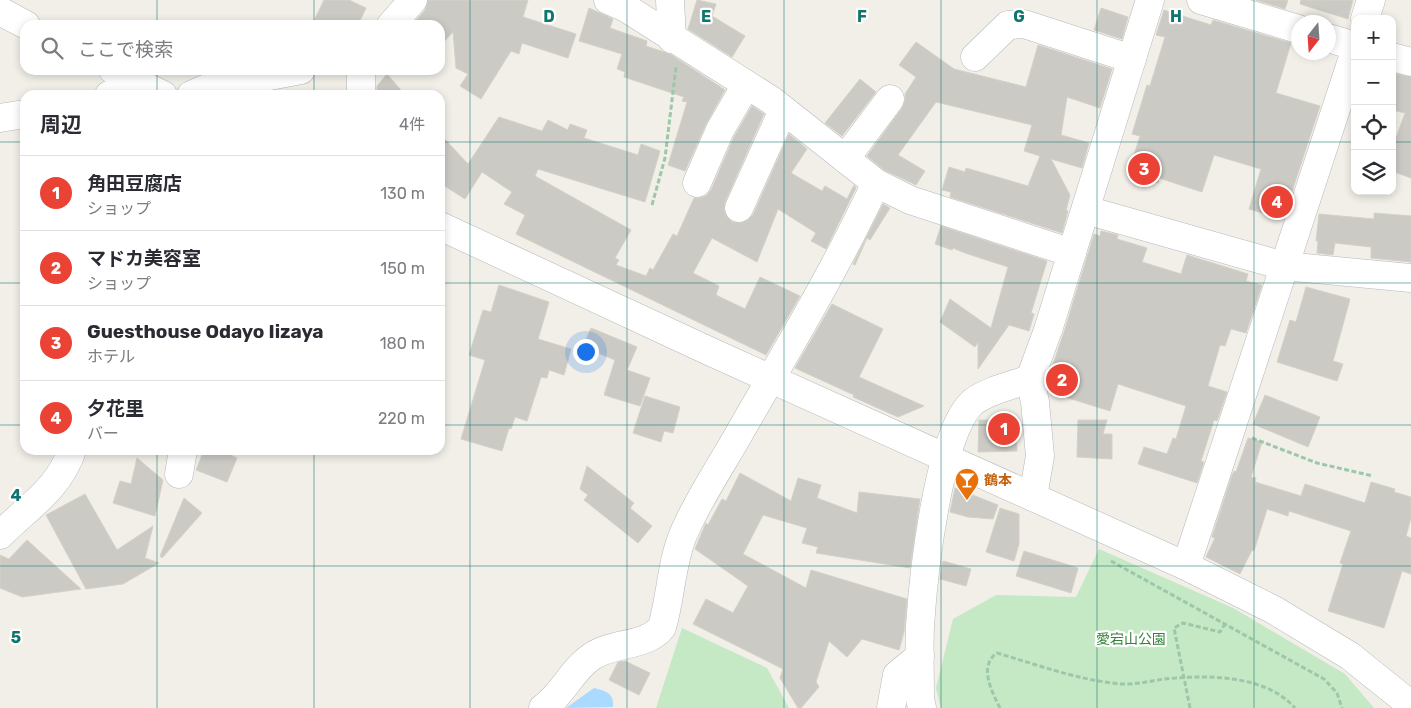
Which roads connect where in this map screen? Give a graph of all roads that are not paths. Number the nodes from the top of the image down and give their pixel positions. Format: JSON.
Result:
{"nodes":[{"id":1,"x":413,"y":0,"type":"edge"},
{"id":2,"x":608,"y":0,"type":"edge"},
{"id":3,"x":670,"y":0,"type":"edge"},
{"id":4,"x":1150,"y":0,"type":"edge"},
{"id":5,"x":1201,"y":0,"type":"edge"},
{"id":6,"x":1371,"y":0,"type":"edge"},
{"id":7,"x":0,"y":11,"type":"edge"},
{"id":8,"x":1366,"y":15,"type":"edge"},
{"id":9,"x":395,"y":20,"type":"edge"},
{"id":10,"x":20,"y":22,"type":"edge"},
{"id":11,"x":1291,"y":27,"type":"edge"},
{"id":12,"x":674,"y":40,"type":"junction"},
{"id":13,"x":1336,"y":40,"type":"edge"},
{"id":14,"x":1351,"y":45,"type":"edge"},
{"id":15,"x":975,"y":57,"type":"dead end"},
{"id":16,"x":1396,"y":58,"type":"edge"},
{"id":17,"x":1132,"y":59,"type":"junction"},
{"id":18,"x":1352,"y":60,"type":"edge"},
{"id":19,"x":1411,"y":62,"type":"edge"},
{"id":20,"x":123,"y":75,"type":"edge"},
{"id":21,"x":275,"y":75,"type":"edge"},
{"id":22,"x":361,"y":75,"type":"edge"},
{"id":23,"x":746,"y":85,"type":"junction"},
{"id":24,"x":152,"y":90,"type":"edge"},
{"id":25,"x":202,"y":90,"type":"edge"},
{"id":26,"x":361,"y":90,"type":"edge"},
{"id":27,"x":890,"y":99,"type":"dead end"},
{"id":28,"x":784,"y":111,"type":"junction"},
{"id":29,"x":20,"y":115,"type":"edge"},
{"id":30,"x":0,"y":118,"type":"edge"},
{"id":31,"x":845,"y":159,"type":"junction"},
{"id":32,"x":697,"y":183,"type":"dead end"},
{"id":33,"x":876,"y":183,"type":"junction"},
{"id":34,"x":739,"y":208,"type":"dead end"},
{"id":35,"x":1086,"y":210,"type":"junction"},
{"id":36,"x":445,"y":228,"type":"edge"},
{"id":37,"x":1072,"y":253,"type":"junction"},
{"id":38,"x":1284,"y":266,"type":"junction"},
{"id":39,"x":1411,"y":278,"type":"edge"},
{"id":40,"x":770,"y":379,"type":"junction"},
{"id":41,"x":1030,"y":379,"type":"junction"},
{"id":42,"x":70,"y":455,"type":"edge"},
{"id":43,"x":945,"y":457,"type":"junction"},
{"id":44,"x":1033,"y":497,"type":"junction"},
{"id":45,"x":0,"y":536,"type":"edge"},
{"id":46,"x":1186,"y":566,"type":"junction"},
{"id":47,"x":920,"y":656,"type":"junction"},
{"id":48,"x":1411,"y":704,"type":"edge"},
{"id":49,"x":542,"y":708,"type":"edge"},
{"id":50,"x":891,"y":708,"type":"edge"},
{"id":51,"x":922,"y":708,"type":"edge"}],
"edges":[{"from":1,"to":9,"type":"street"},
{"from":2,"to":12,"type":"street"},
{"from":3,"to":12,"type":"street"},
{"from":4,"to":17,"type":"street"},
{"from":5,"to":11,"type":"street"},
{"from":6,"to":8,"type":"street"},
{"from":7,"to":10,"type":"street"},
{"from":12,"to":23,"type":"street"},
{"from":13,"to":14,"type":"street"},
{"from":15,"to":17,"type":"street"},
{"from":16,"to":19,"type":"street"},
{"from":17,"to":35,"type":"street"},
{"from":18,"to":38,"type":"street"},
{"from":20,"to":24,"type":"street"},
{"from":21,"to":25,"type":"street"},
{"from":22,"to":26,"type":"street"},
{"from":23,"to":28,"type":"street"},
{"from":23,"to":32,"type":"street"},
{"from":27,"to":31,"type":"street"},
{"from":28,"to":31,"type":"street"},
{"from":28,"to":34,"type":"street"},
{"from":29,"to":30,"type":"street"},
{"from":31,"to":33,"type":"street"},
{"from":33,"to":37,"type":"street"},
{"from":33,"to":40,"type":"street"},
{"from":35,"to":37,"type":"street"},
{"from":35,"to":38,"type":"street"},
{"from":36,"to":40,"type":"street"},
{"from":37,"to":41,"type":"street"},
{"from":38,"to":39,"type":"street"},
{"from":38,"to":46,"type":"street"},
{"from":40,"to":43,"type":"street"},
{"from":40,"to":49,"type":"street"},
{"from":41,"to":43,"type":"street"},
{"from":41,"to":44,"type":"street"},
{"from":42,"to":45,"type":"street"},
{"from":43,"to":44,"type":"street"},
{"from":43,"to":47,"type":"street"},
{"from":44,"to":46,"type":"street"},
{"from":46,"to":48,"type":"street"},
{"from":47,"to":50,"type":"street"},
{"from":47,"to":51,"type":"street"}]}
